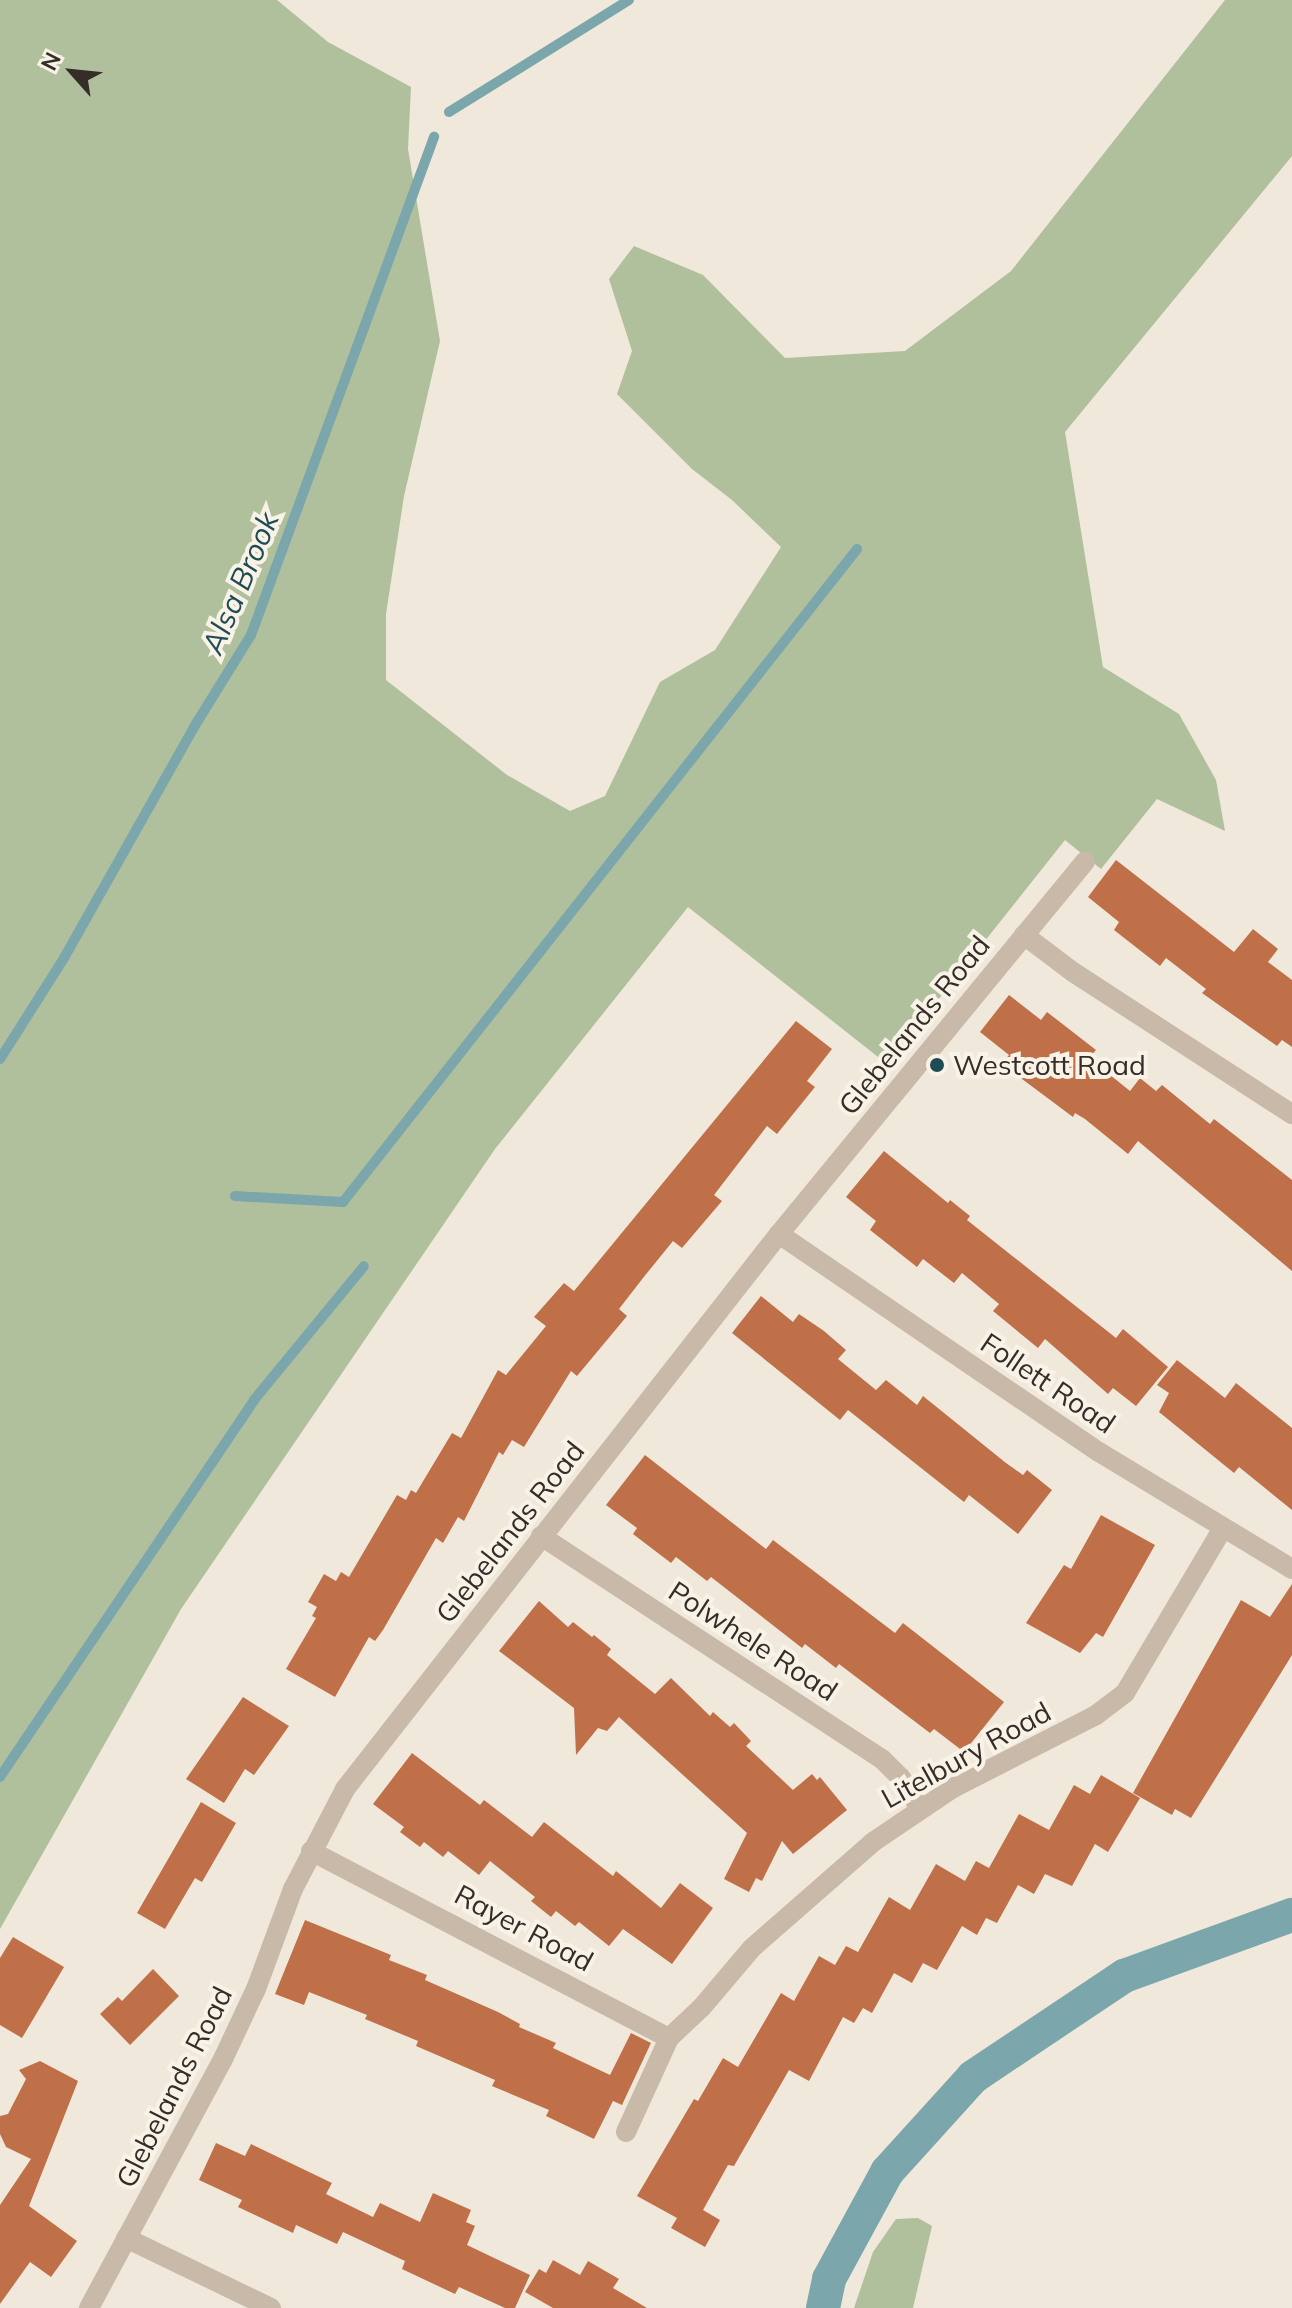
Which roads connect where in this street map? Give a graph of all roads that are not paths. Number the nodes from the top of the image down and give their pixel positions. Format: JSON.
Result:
{"nodes":[{"id":1,"x":1085,"y":861,"type":"dead end"},
{"id":2,"x":1024,"y":935,"type":"junction"},
{"id":3,"x":1292,"y":1114,"type":"edge"},
{"id":4,"x":779,"y":1234,"type":"junction"},
{"id":5,"x":1223,"y":1528,"type":"junction"},
{"id":6,"x":541,"y":1536,"type":"junction"},
{"id":7,"x":1292,"y":1569,"type":"edge"},
{"id":8,"x":920,"y":1809,"type":"junction"},
{"id":9,"x":311,"y":1851,"type":"junction"},
{"id":10,"x":669,"y":2038,"type":"junction"},
{"id":11,"x":626,"y":2132,"type":"dead end"},
{"id":12,"x":126,"y":2238,"type":"junction"},
{"id":13,"x":89,"y":2308,"type":"edge"},
{"id":14,"x":271,"y":2308,"type":"edge"}],
"edges":[{"from":1,"to":2,"type":"street","name":"Glebelands Road"},
{"from":2,"to":3,"type":"street"},
{"from":2,"to":4,"type":"street","name":"Glebelands Road"},
{"from":4,"to":5,"type":"street","name":"Follett Road"},
{"from":4,"to":6,"type":"street","name":"Glebelands Road"},
{"from":5,"to":7,"type":"street","name":"Follett Road"},
{"from":5,"to":8,"type":"street","name":"Litelbury Road"},
{"from":6,"to":8,"type":"street","name":"Polwhele Road"},
{"from":6,"to":9,"type":"street","name":"Glebelands Road"},
{"from":8,"to":10,"type":"street","name":"Litelbury Road"},
{"from":9,"to":10,"type":"street","name":"Rayer Road"},
{"from":9,"to":12,"type":"street","name":"Glebelands Road"},
{"from":10,"to":11,"type":"street"},
{"from":12,"to":13,"type":"street","name":"Glebelands Road"},
{"from":12,"to":14,"type":"street"}]}
